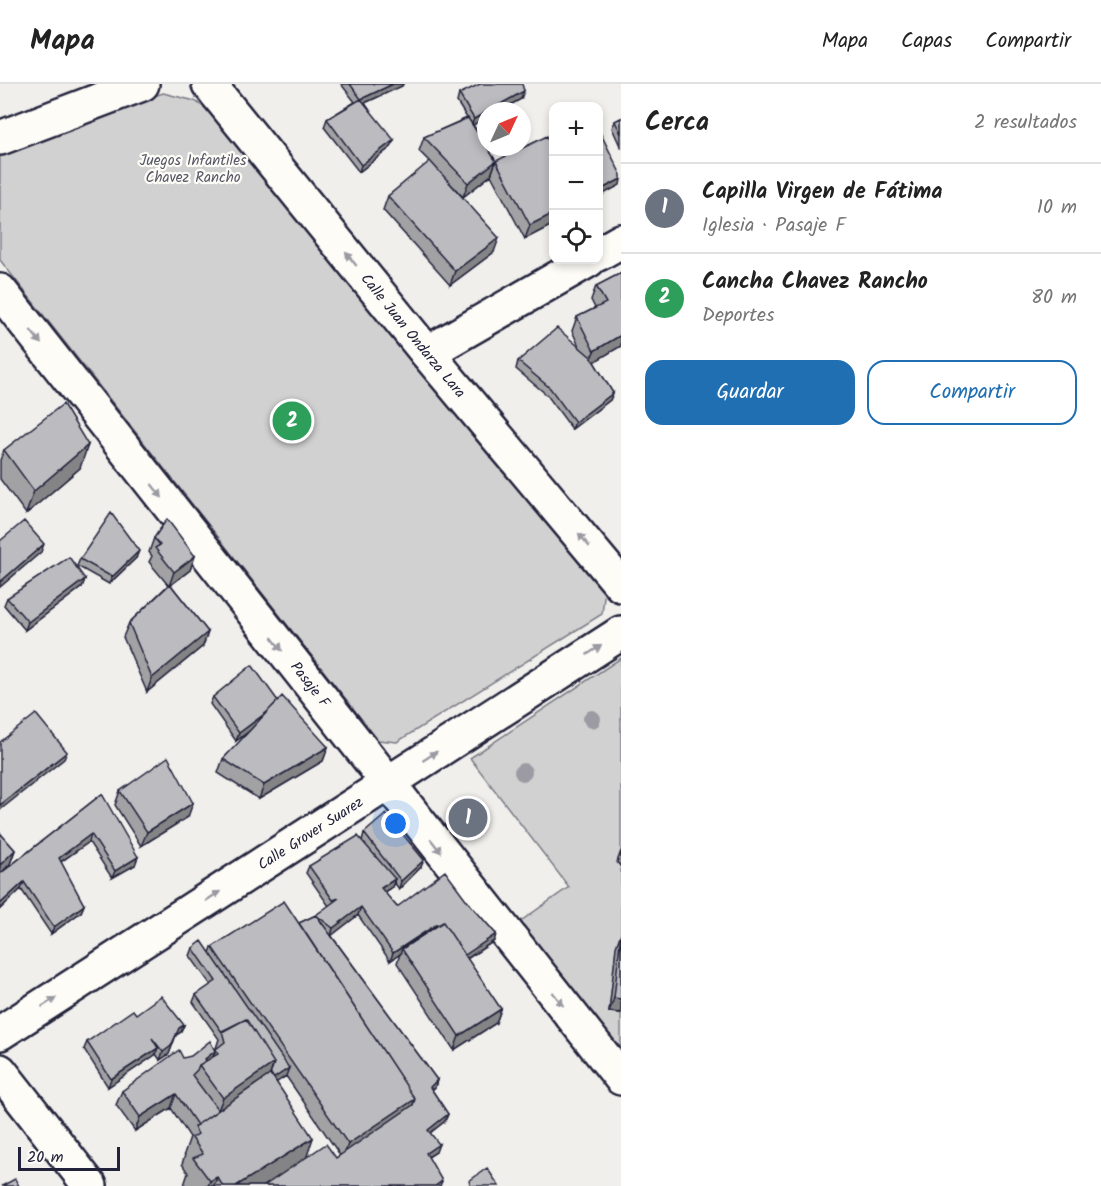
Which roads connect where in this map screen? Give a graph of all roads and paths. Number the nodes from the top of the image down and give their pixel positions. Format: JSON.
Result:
{"nodes":[{"id":1,"x":142,"y":84,"type":"edge"},
{"id":2,"x":209,"y":84,"type":"edge"},
{"id":3,"x":0,"y":138,"type":"edge"},
{"id":4,"x":621,"y":241,"type":"edge"},
{"id":5,"x":603,"y":251,"type":"edge"},
{"id":6,"x":582,"y":264,"type":"edge"},
{"id":7,"x":0,"y":291,"type":"edge"},
{"id":8,"x":427,"y":353,"type":"junction"},
{"id":9,"x":621,"y":585,"type":"edge"},
{"id":10,"x":621,"y":633,"type":"edge"},
{"id":11,"x":387,"y":784,"type":"junction"},
{"id":12,"x":0,"y":1033,"type":"edge"},
{"id":13,"x":0,"y":1071,"type":"edge"},
{"id":14,"x":621,"y":1078,"type":"edge"},
{"id":15,"x":90,"y":1186,"type":"edge"}],
"edges":[{"from":1,"to":3,"type":"street"},
{"from":8,"to":2,"type":"street","name":"Calle Juan Ondarza Lara","one_way":true},
{"from":4,"to":5,"type":"street"},
{"from":6,"to":8,"type":"street"},
{"from":7,"to":11,"type":"street","name":"Pasaje F","one_way":true},
{"from":9,"to":8,"type":"street","name":"Calle Juan Ondarza Lara","one_way":true},
{"from":11,"to":10,"type":"street","name":"Calle Grover Suarez","one_way":true},
{"from":12,"to":11,"type":"street","name":"Calle Grover Suarez","one_way":true},
{"from":11,"to":14,"type":"street","name":"Pasaje F","one_way":true},
{"from":13,"to":15,"type":"street"}]}
